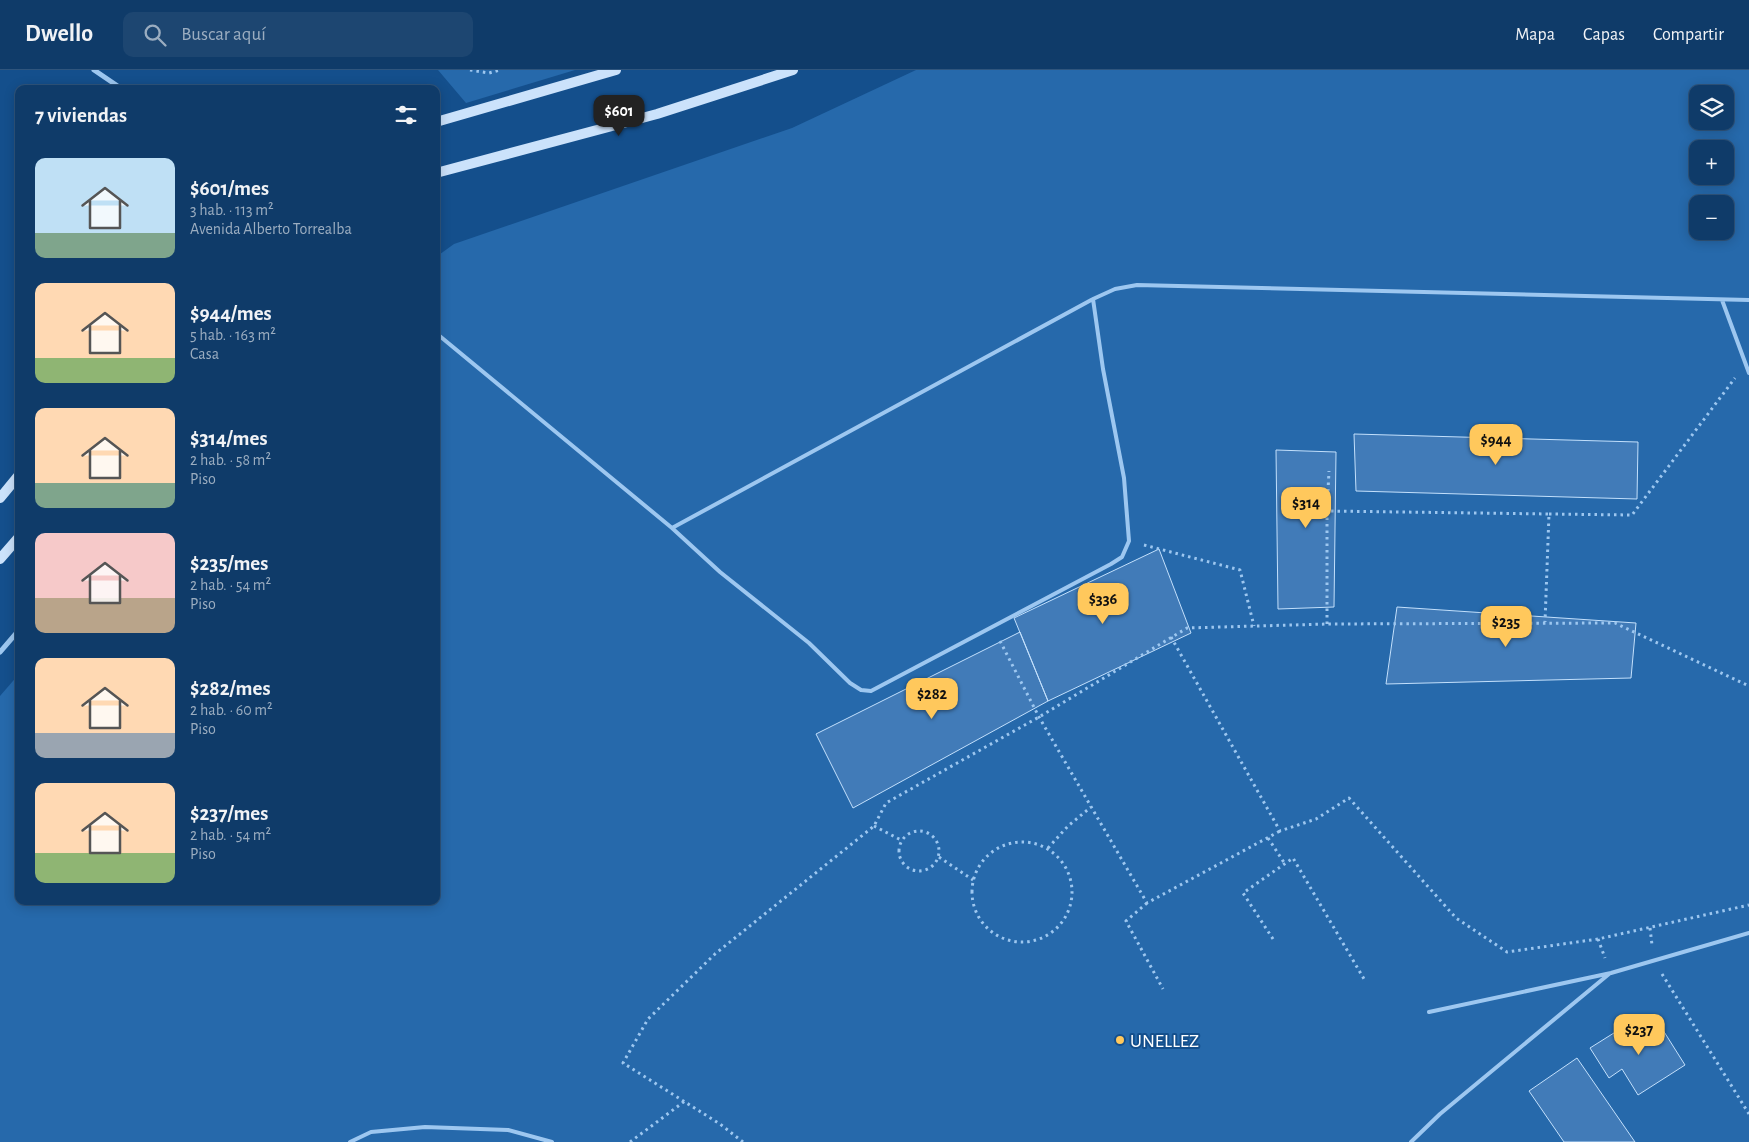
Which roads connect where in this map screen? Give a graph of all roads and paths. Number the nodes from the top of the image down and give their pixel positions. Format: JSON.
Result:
{"nodes":[{"id":1,"x":94,"y":70,"type":"edge"},
{"id":2,"x":470,"y":70,"type":"edge"},
{"id":3,"x":500,"y":70,"type":"edge"},
{"id":4,"x":616,"y":70,"type":"edge"},
{"id":5,"x":793,"y":70,"type":"edge"},
{"id":6,"x":116,"y":85,"type":"edge"},
{"id":7,"x":440,"y":121,"type":"edge"},
{"id":8,"x":440,"y":172,"type":"edge"},
{"id":9,"x":1094,"y":299,"type":"junction"},
{"id":10,"x":1722,"y":300,"type":"junction"},
{"id":11,"x":1749,"y":300,"type":"edge"},
{"id":12,"x":440,"y":336,"type":"edge"},
{"id":13,"x":1746,"y":364,"type":"junction"},
{"id":14,"x":1749,"y":373,"type":"edge"},
{"id":15,"x":1329,"y":471,"type":"dead end"},
{"id":16,"x":15,"y":480,"type":"edge"},
{"id":17,"x":0,"y":498,"type":"edge"},
{"id":18,"x":1327,"y":511,"type":"junction"},
{"id":19,"x":1549,"y":514,"type":"junction"},
{"id":20,"x":672,"y":528,"type":"junction"},
{"id":21,"x":15,"y":542,"type":"edge"},
{"id":22,"x":0,"y":559,"type":"edge"},
{"id":23,"x":1545,"y":622,"type":"junction"},
{"id":24,"x":1327,"y":624,"type":"junction"},
{"id":25,"x":992,"y":626,"type":"junction"},
{"id":26,"x":15,"y":635,"type":"edge"},
{"id":27,"x":1171,"y":637,"type":"junction"},
{"id":28,"x":0,"y":652,"type":"edge"},
{"id":29,"x":1749,"y":686,"type":"edge"},
{"id":30,"x":1039,"y":717,"type":"junction"},
{"id":31,"x":1092,"y":807,"type":"junction"},
{"id":32,"x":874,"y":826,"type":"junction"},
{"id":33,"x":1280,"y":831,"type":"junction"},
{"id":34,"x":1268,"y":838,"type":"junction"},
{"id":35,"x":901,"y":840,"type":"junction"},
{"id":36,"x":1048,"y":848,"type":"junction"},
{"id":37,"x":939,"y":857,"type":"junction"},
{"id":38,"x":1285,"y":864,"type":"junction"},
{"id":39,"x":973,"y":880,"type":"junction"},
{"id":40,"x":1147,"y":903,"type":"junction"},
{"id":41,"x":1749,"y":905,"type":"edge"},
{"id":42,"x":1749,"y":933,"type":"edge"},
{"id":43,"x":1273,"y":939,"type":"dead end"},
{"id":44,"x":1654,"y":961,"type":"junction"},
{"id":45,"x":1611,"y":973,"type":"junction"},
{"id":46,"x":1364,"y":979,"type":"dead end"},
{"id":47,"x":1163,"y":989,"type":"dead end"},
{"id":48,"x":1429,"y":1012,"type":"dead end"},
{"id":49,"x":684,"y":1101,"type":"junction"},
{"id":50,"x":1749,"y":1114,"type":"edge"},
{"id":51,"x":350,"y":1142,"type":"edge"},
{"id":52,"x":552,"y":1142,"type":"edge"},
{"id":53,"x":630,"y":1142,"type":"edge"},
{"id":54,"x":744,"y":1142,"type":"edge"},
{"id":55,"x":1411,"y":1142,"type":"edge"}],
"edges":[{"from":1,"to":6,"type":"street"},
{"from":2,"to":3,"type":"path"},
{"from":4,"to":7,"type":"main road"},
{"from":5,"to":8,"type":"main road"},
{"from":9,"to":10,"type":"lane"},
{"from":9,"to":20,"type":"lane"},
{"from":9,"to":25,"type":"lane"},
{"from":10,"to":11,"type":"lane"},
{"from":10,"to":13,"type":"lane"},
{"from":12,"to":20,"type":"lane"},
{"from":13,"to":14,"type":"lane"},
{"from":13,"to":19,"type":"path"},
{"from":15,"to":18,"type":"path"},
{"from":16,"to":17,"type":"main road"},
{"from":18,"to":19,"type":"path"},
{"from":18,"to":24,"type":"path"},
{"from":19,"to":23,"type":"path"},
{"from":20,"to":25,"type":"lane"},
{"from":21,"to":22,"type":"main road"},
{"from":23,"to":24,"type":"path"},
{"from":23,"to":29,"type":"path"},
{"from":24,"to":27,"type":"path"},
{"from":25,"to":30,"type":"path"},
{"from":26,"to":28,"type":"street"},
{"from":27,"to":30,"type":"path"},
{"from":27,"to":33,"type":"path"},
{"from":30,"to":31,"type":"path"},
{"from":30,"to":32,"type":"path"},
{"from":31,"to":36,"type":"path"},
{"from":31,"to":40,"type":"path"},
{"from":32,"to":35,"type":"path"},
{"from":32,"to":49,"type":"path"},
{"from":33,"to":34,"type":"path"},
{"from":33,"to":41,"type":"path"},
{"from":34,"to":38,"type":"path"},
{"from":34,"to":40,"type":"path"},
{"from":35,"to":37,"type":"path"},
{"from":35,"to":37,"type":"path"},
{"from":36,"to":39,"type":"path"},
{"from":36,"to":39,"type":"path"},
{"from":37,"to":39,"type":"path"},
{"from":38,"to":43,"type":"path"},
{"from":38,"to":46,"type":"path"},
{"from":40,"to":47,"type":"path"},
{"from":42,"to":44,"type":"lane"},
{"from":44,"to":45,"type":"lane"},
{"from":44,"to":50,"type":"path"},
{"from":45,"to":48,"type":"lane"},
{"from":45,"to":55,"type":"lane"},
{"from":49,"to":53,"type":"path"},
{"from":49,"to":54,"type":"path"},
{"from":51,"to":52,"type":"lane"}]}
